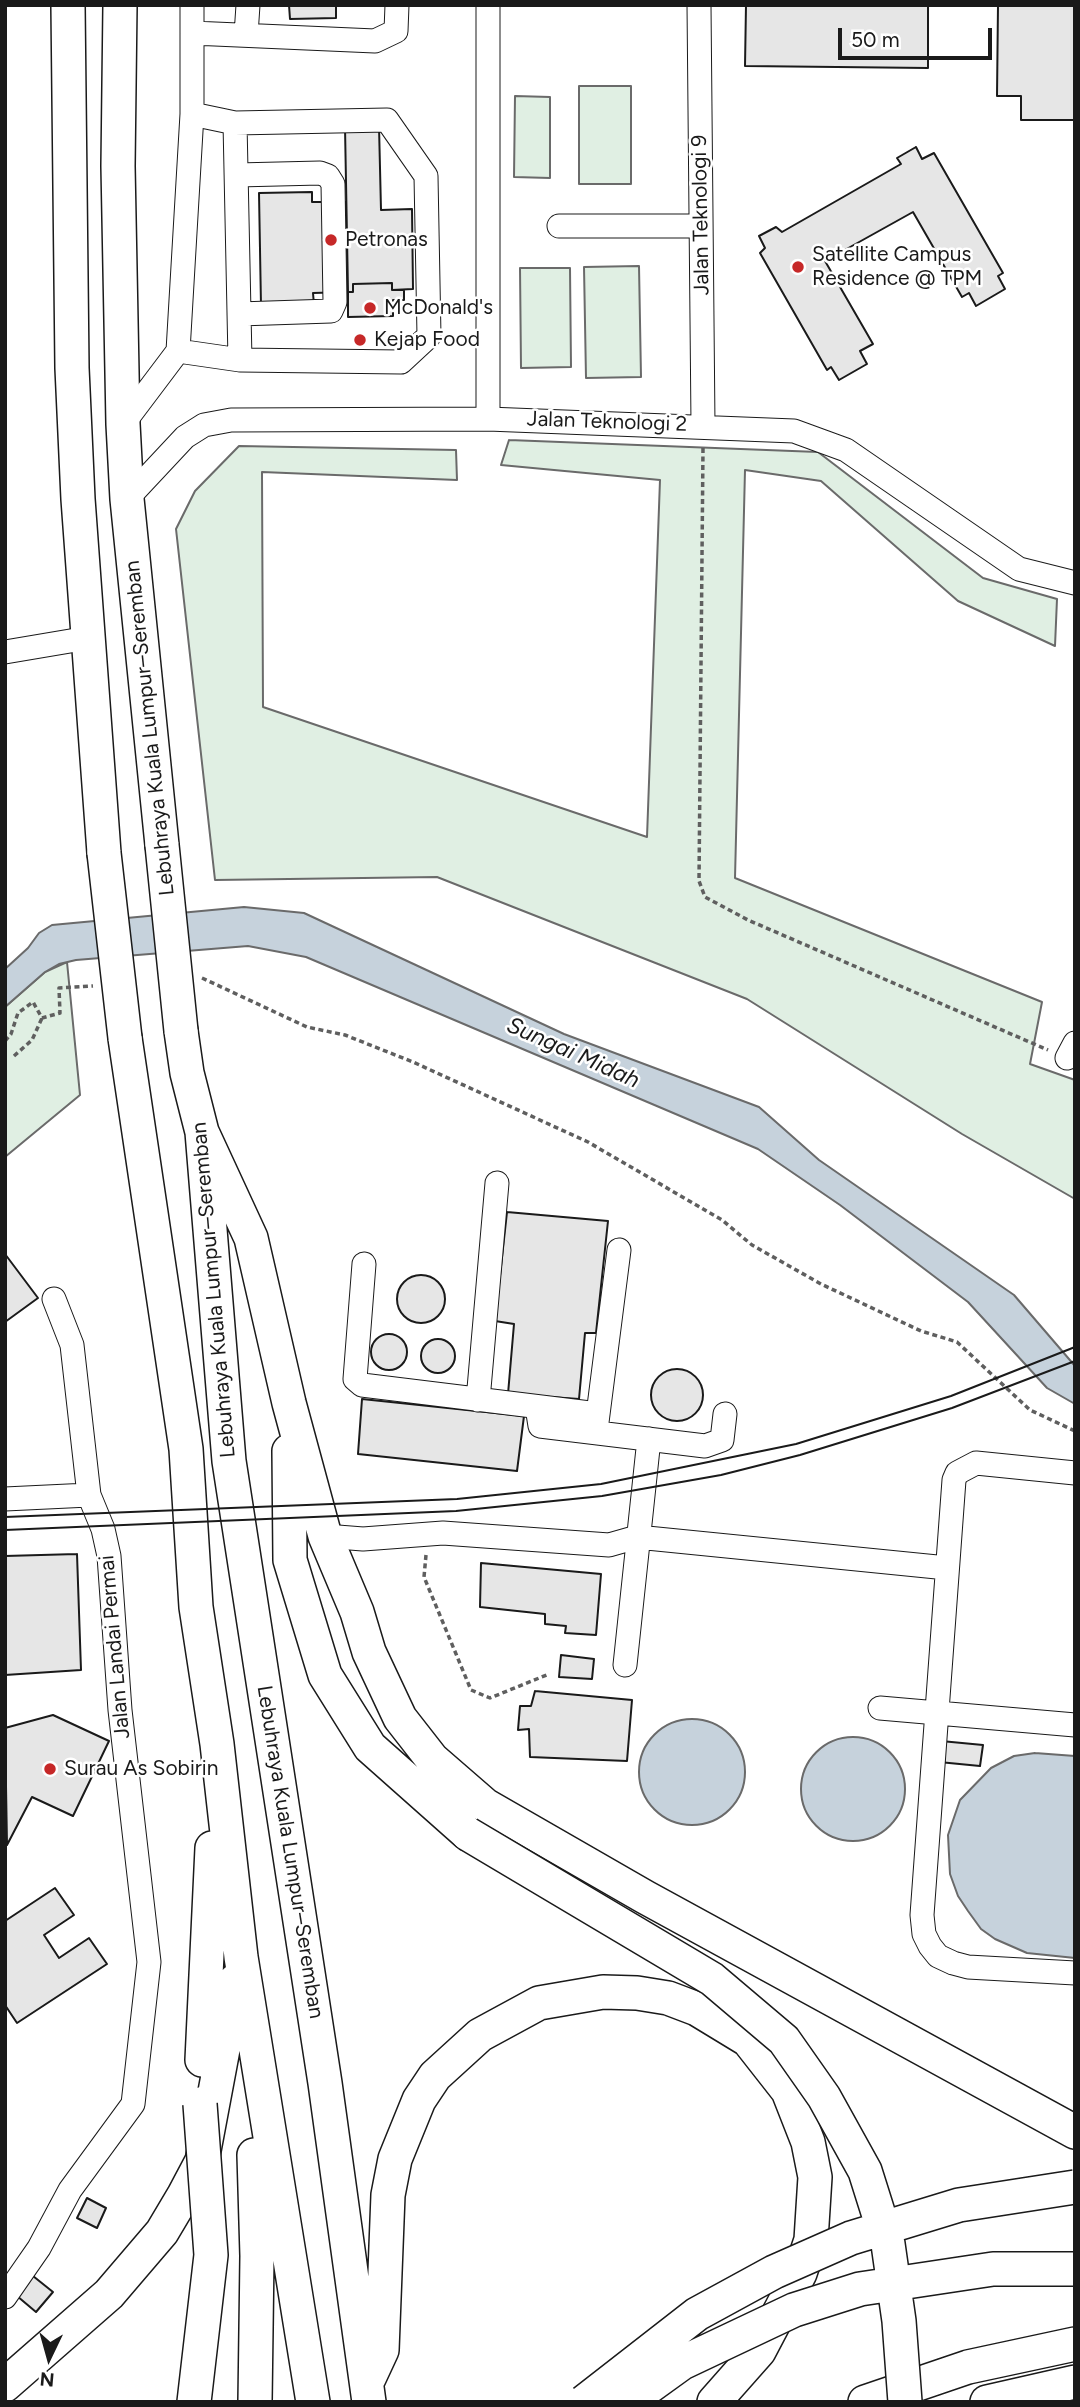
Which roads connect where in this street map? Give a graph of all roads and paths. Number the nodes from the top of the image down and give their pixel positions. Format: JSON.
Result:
{"nodes":[{"id":1,"x":68,"y":5,"type":"edge"},
{"id":2,"x":120,"y":5,"type":"edge"},
{"id":3,"x":192,"y":5,"type":"edge"},
{"id":4,"x":248,"y":5,"type":"edge"},
{"id":5,"x":397,"y":5,"type":"edge"},
{"id":6,"x":488,"y":5,"type":"edge"},
{"id":7,"x":699,"y":5,"type":"edge"},
{"id":8,"x":192,"y":33,"type":"junction"},
{"id":9,"x":246,"y":35,"type":"junction"},
{"id":10,"x":192,"y":114,"type":"junction"},
{"id":11,"x":235,"y":123,"type":"junction"},
{"id":12,"x":237,"y":175,"type":"junction"},
{"id":13,"x":559,"y":226,"type":"dead end"},
{"id":14,"x":701,"y":226,"type":"junction"},
{"id":15,"x":239,"y":314,"type":"junction"},
{"id":16,"x":178,"y":351,"type":"junction"},
{"id":17,"x":240,"y":360,"type":"junction"},
{"id":18,"x":488,"y":419,"type":"junction"},
{"id":19,"x":123,"y":424,"type":"junction"},
{"id":20,"x":703,"y":425,"type":"junction"},
{"id":21,"x":127,"y":499,"type":"junction"},
{"id":22,"x":1075,"y":583,"type":"edge"},
{"id":23,"x":88,"y":638,"type":"junction"},
{"id":24,"x":5,"y":652,"type":"edge"},
{"id":25,"x":190,"y":978,"type":"dead end"},
{"id":26,"x":98,"y":985,"type":"dead end"},
{"id":27,"x":41,"y":1018,"type":"junction"},
{"id":28,"x":5,"y":1041,"type":"edge"},
{"id":29,"x":1071,"y":1050,"type":"edge"},
{"id":30,"x":14,"y":1056,"type":"dead end"},
{"id":31,"x":202,"y":1132,"type":"junction"},
{"id":32,"x":497,"y":1184,"type":"dead end"},
{"id":33,"x":619,"y":1250,"type":"dead end"},
{"id":34,"x":364,"y":1264,"type":"dead end"},
{"id":35,"x":54,"y":1299,"type":"dead end"},
{"id":36,"x":478,"y":1400,"type":"junction"},
{"id":37,"x":289,"y":1403,"type":"junction"},
{"id":38,"x":725,"y":1414,"type":"dead end"},
{"id":39,"x":597,"y":1424,"type":"junction"},
{"id":40,"x":1075,"y":1431,"type":"edge"},
{"id":41,"x":649,"y":1439,"type":"junction"},
{"id":42,"x":1075,"y":1474,"type":"edge"},
{"id":43,"x":89,"y":1495,"type":"junction"},
{"id":44,"x":5,"y":1499,"type":"edge"},
{"id":45,"x":443,"y":1533,"type":"junction"},
{"id":46,"x":325,"y":1536,"type":"junction"},
{"id":47,"x":637,"y":1537,"type":"junction"},
{"id":48,"x":947,"y":1568,"type":"junction"},
{"id":49,"x":625,"y":1665,"type":"dead end"},
{"id":50,"x":549,"y":1674,"type":"dead end"},
{"id":51,"x":880,"y":1708,"type":"dead end"},
{"id":52,"x":937,"y":1714,"type":"junction"},
{"id":53,"x":1075,"y":1725,"type":"edge"},
{"id":54,"x":217,"y":1744,"type":"junction"},
{"id":55,"x":241,"y":1957,"type":"junction"},
{"id":56,"x":1075,"y":1973,"type":"edge"},
{"id":57,"x":257,"y":2066,"type":"junction"},
{"id":58,"x":1075,"y":2132,"type":"edge"},
{"id":59,"x":1075,"y":2187,"type":"edge"},
{"id":60,"x":15,"y":2267,"type":"edge"},
{"id":61,"x":1075,"y":2269,"type":"edge"},
{"id":62,"x":5,"y":2297,"type":"edge"},
{"id":63,"x":1075,"y":2344,"type":"edge"},
{"id":64,"x":1075,"y":2382,"type":"edge"},
{"id":65,"x":5,"y":2385,"type":"edge"},
{"id":66,"x":368,"y":2392,"type":"edge"},
{"id":67,"x":194,"y":2402,"type":"edge"},
{"id":68,"x":255,"y":2402,"type":"edge"},
{"id":69,"x":313,"y":2402,"type":"edge"},
{"id":70,"x":583,"y":2402,"type":"edge"},
{"id":71,"x":628,"y":2402,"type":"edge"},
{"id":72,"x":714,"y":2402,"type":"edge"},
{"id":73,"x":865,"y":2402,"type":"edge"},
{"id":74,"x":905,"y":2402,"type":"edge"},
{"id":75,"x":987,"y":2402,"type":"edge"}],
"edges":[{"from":1,"to":23,"type":"highway","name":"Lebuhraya Kuala Lumpur–Seremban"},
{"from":2,"to":19,"type":"highway","name":"Lebuhraya Kuala Lumpur–Seremban"},
{"from":3,"to":8,"type":"street"},
{"from":4,"to":9,"type":"street"},
{"from":5,"to":9,"type":"street"},
{"from":6,"to":18,"type":"street"},
{"from":7,"to":14,"type":"street","name":"Jalan Teknologi 9"},
{"from":8,"to":9,"type":"street"},
{"from":8,"to":10,"type":"street"},
{"from":10,"to":11,"type":"street"},
{"from":10,"to":16,"type":"street"},
{"from":11,"to":12,"type":"street"},
{"from":11,"to":17,"type":"street"},
{"from":12,"to":15,"type":"street"},
{"from":12,"to":15,"type":"street"},
{"from":13,"to":14,"type":"street"},
{"from":14,"to":20,"type":"street","name":"Jalan Teknologi 9"},
{"from":15,"to":17,"type":"street"},
{"from":16,"to":17,"type":"street"},
{"from":16,"to":19,"type":"street"},
{"from":18,"to":20,"type":"street","name":"Jalan Teknologi 2"},
{"from":18,"to":21,"type":"street","name":"Jalan Teknologi 2"},
{"from":19,"to":21,"type":"highway","name":"Lebuhraya Kuala Lumpur–Seremban"},
{"from":20,"to":22,"type":"street","name":"Jalan Teknologi 2"},
{"from":20,"to":29,"type":"path"},
{"from":21,"to":31,"type":"highway","name":"Lebuhraya Kuala Lumpur–Seremban","bridge":true},
{"from":23,"to":24,"type":"street"},
{"from":23,"to":54,"type":"highway","name":"Lebuhraya Kuala Lumpur–Seremban","bridge":true},
{"from":25,"to":40,"type":"path"},
{"from":26,"to":27,"type":"path"},
{"from":27,"to":28,"type":"path"},
{"from":27,"to":30,"type":"path"},
{"from":31,"to":37,"type":"highway"},
{"from":31,"to":66,"type":"highway","name":"Lebuhraya Kuala Lumpur–Seremban"},
{"from":32,"to":36,"type":"street"},
{"from":33,"to":39,"type":"street"},
{"from":34,"to":36,"type":"street"},
{"from":35,"to":43,"type":"street","name":"Jalan Landai Permai"},
{"from":36,"to":39,"type":"street"},
{"from":37,"to":46,"type":"highway"},
{"from":37,"to":74,"type":"highway","bridge":true},
{"from":38,"to":41,"type":"street"},
{"from":39,"to":41,"type":"street"},
{"from":41,"to":47,"type":"street"},
{"from":42,"to":48,"type":"street"},
{"from":43,"to":44,"type":"street"},
{"from":43,"to":60,"type":"street","name":"Jalan Landai Permai"},
{"from":45,"to":46,"type":"street"},
{"from":45,"to":47,"type":"street"},
{"from":45,"to":50,"type":"path"},
{"from":46,"to":58,"type":"highway"},
{"from":47,"to":48,"type":"street"},
{"from":47,"to":49,"type":"street"},
{"from":48,"to":52,"type":"street"},
{"from":51,"to":52,"type":"street"},
{"from":52,"to":53,"type":"street"},
{"from":52,"to":56,"type":"street"},
{"from":54,"to":55,"type":"highway","name":"Lebuhraya Kuala Lumpur–Seremban"},
{"from":54,"to":67,"type":"highway","bridge":true},
{"from":55,"to":57,"type":"highway","name":"Lebuhraya Kuala Lumpur–Seremban"},
{"from":55,"to":65,"type":"highway"},
{"from":57,"to":68,"type":"highway"},
{"from":57,"to":69,"type":"highway","name":"Lebuhraya Kuala Lumpur–Seremban"},
{"from":59,"to":70,"type":"highway","bridge":true},
{"from":60,"to":62,"type":"street","name":"Jalan Landai Permai"},
{"from":61,"to":71,"type":"highway","bridge":true},
{"from":63,"to":73,"type":"highway"},
{"from":64,"to":75,"type":"highway"},
{"from":66,"to":72,"type":"highway"}]}
